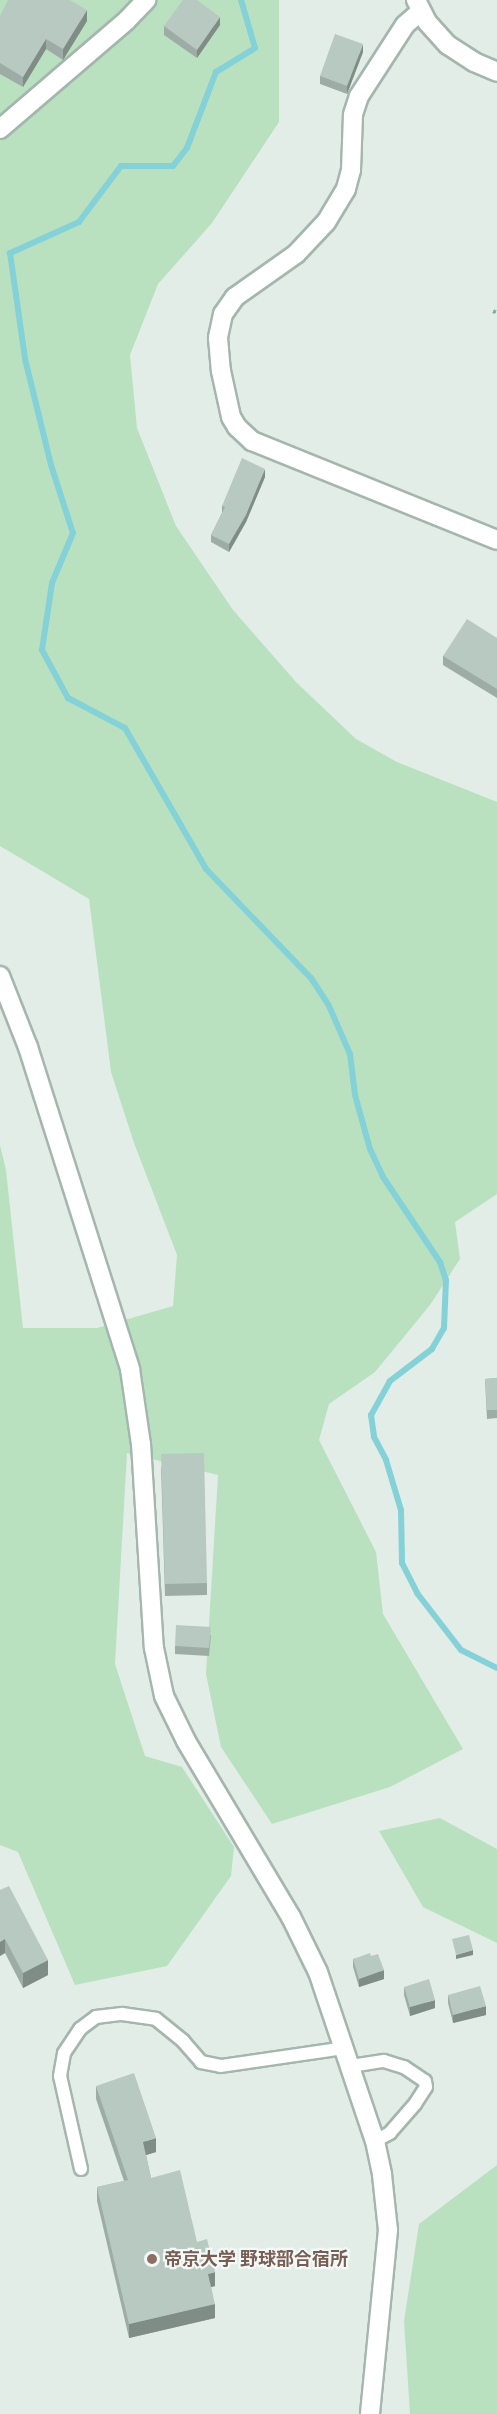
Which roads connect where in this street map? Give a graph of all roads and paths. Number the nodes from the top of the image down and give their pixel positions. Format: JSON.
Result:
{"nodes":[{"id":1,"x":146,"y":0,"type":"edge"},
{"id":2,"x":419,"y":5,"type":"edge"},
{"id":3,"x":497,"y":72,"type":"edge"},
{"id":4,"x":0,"y":129,"type":"edge"},
{"id":5,"x":497,"y":540,"type":"edge"},
{"id":6,"x":0,"y":976,"type":"edge"},
{"id":7,"x":345,"y":2048,"type":"junction"},
{"id":8,"x":351,"y":2066,"type":"junction"},
{"id":9,"x":375,"y":2141,"type":"junction"},
{"id":10,"x":81,"y":2169,"type":"dead end"},
{"id":11,"x":370,"y":2414,"type":"edge"}],
"edges":[{"from":1,"to":4,"type":"street"},
{"from":2,"to":3,"type":"street"},
{"from":2,"to":5,"type":"street"},
{"from":6,"to":7,"type":"street"},
{"from":7,"to":8,"type":"street"},
{"from":7,"to":10,"type":"lane"},
{"from":8,"to":9,"type":"street"},
{"from":8,"to":9,"type":"lane"},
{"from":9,"to":11,"type":"street"}]}
